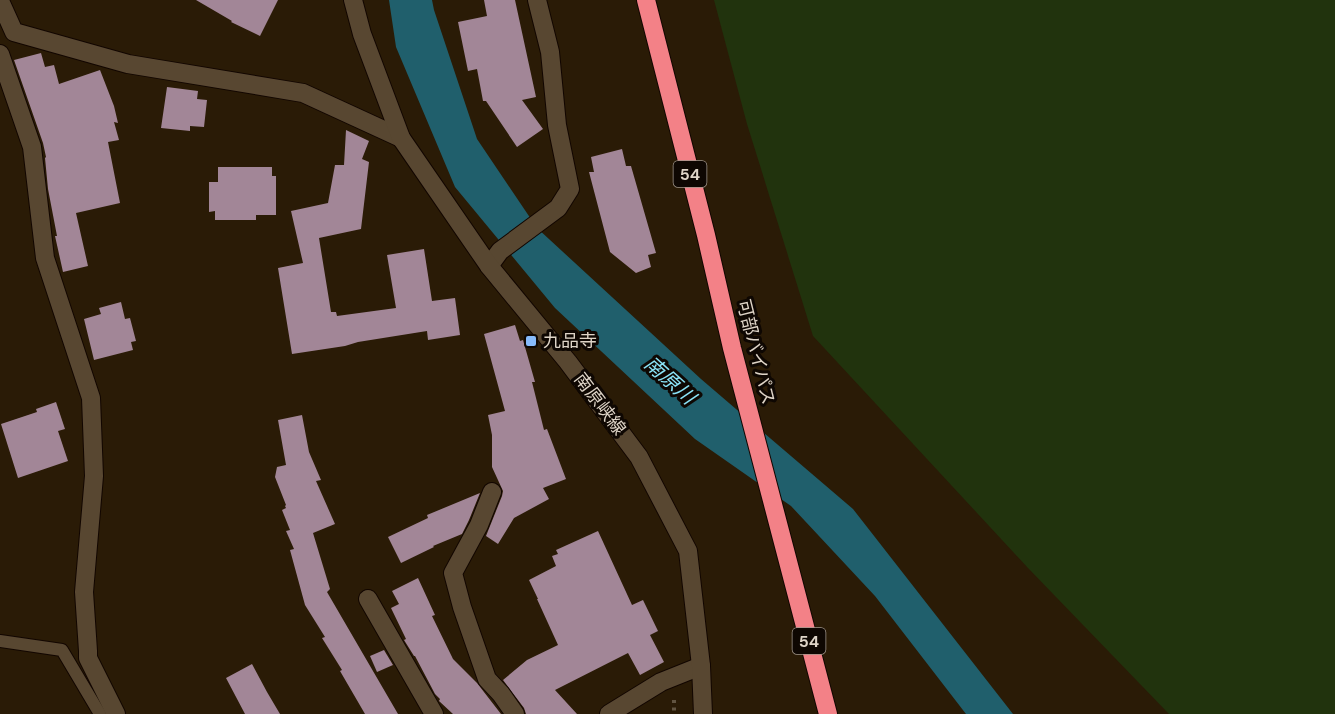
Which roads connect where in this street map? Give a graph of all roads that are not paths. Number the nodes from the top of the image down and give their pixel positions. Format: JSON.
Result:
{"nodes":[{"id":1,"x":352,"y":0,"type":"edge"},
{"id":2,"x":537,"y":0,"type":"edge"},
{"id":3,"x":646,"y":0,"type":"edge"},
{"id":4,"x":0,"y":1,"type":"edge"},
{"id":5,"x":0,"y":54,"type":"edge"},
{"id":6,"x":401,"y":138,"type":"junction"},
{"id":7,"x":489,"y":266,"type":"junction"},
{"id":8,"x":492,"y":492,"type":"dead end"},
{"id":9,"x":368,"y":599,"type":"dead end"},
{"id":10,"x":0,"y":641,"type":"edge"},
{"id":11,"x":700,"y":666,"type":"junction"},
{"id":12,"x":100,"y":714,"type":"edge"},
{"id":13,"x":116,"y":714,"type":"edge"},
{"id":14,"x":434,"y":714,"type":"edge"},
{"id":15,"x":514,"y":714,"type":"edge"},
{"id":16,"x":609,"y":714,"type":"edge"},
{"id":17,"x":703,"y":714,"type":"edge"},
{"id":18,"x":828,"y":714,"type":"edge"}],
"edges":[{"from":1,"to":6,"type":"street","name":"南原峡線"},
{"from":2,"to":7,"type":"street"},
{"from":3,"to":18,"type":"highway","name":"可部バイパス","number":"54"},
{"from":4,"to":6,"type":"street"},
{"from":5,"to":13,"type":"street"},
{"from":6,"to":7,"type":"street","name":"南原峡線"},
{"from":7,"to":11,"type":"street","name":"南原峡線"},
{"from":8,"to":15,"type":"street"},
{"from":9,"to":14,"type":"street"},
{"from":10,"to":12,"type":"lane"},
{"from":11,"to":16,"type":"street"},
{"from":11,"to":17,"type":"street","name":"南原峡線"}]}
